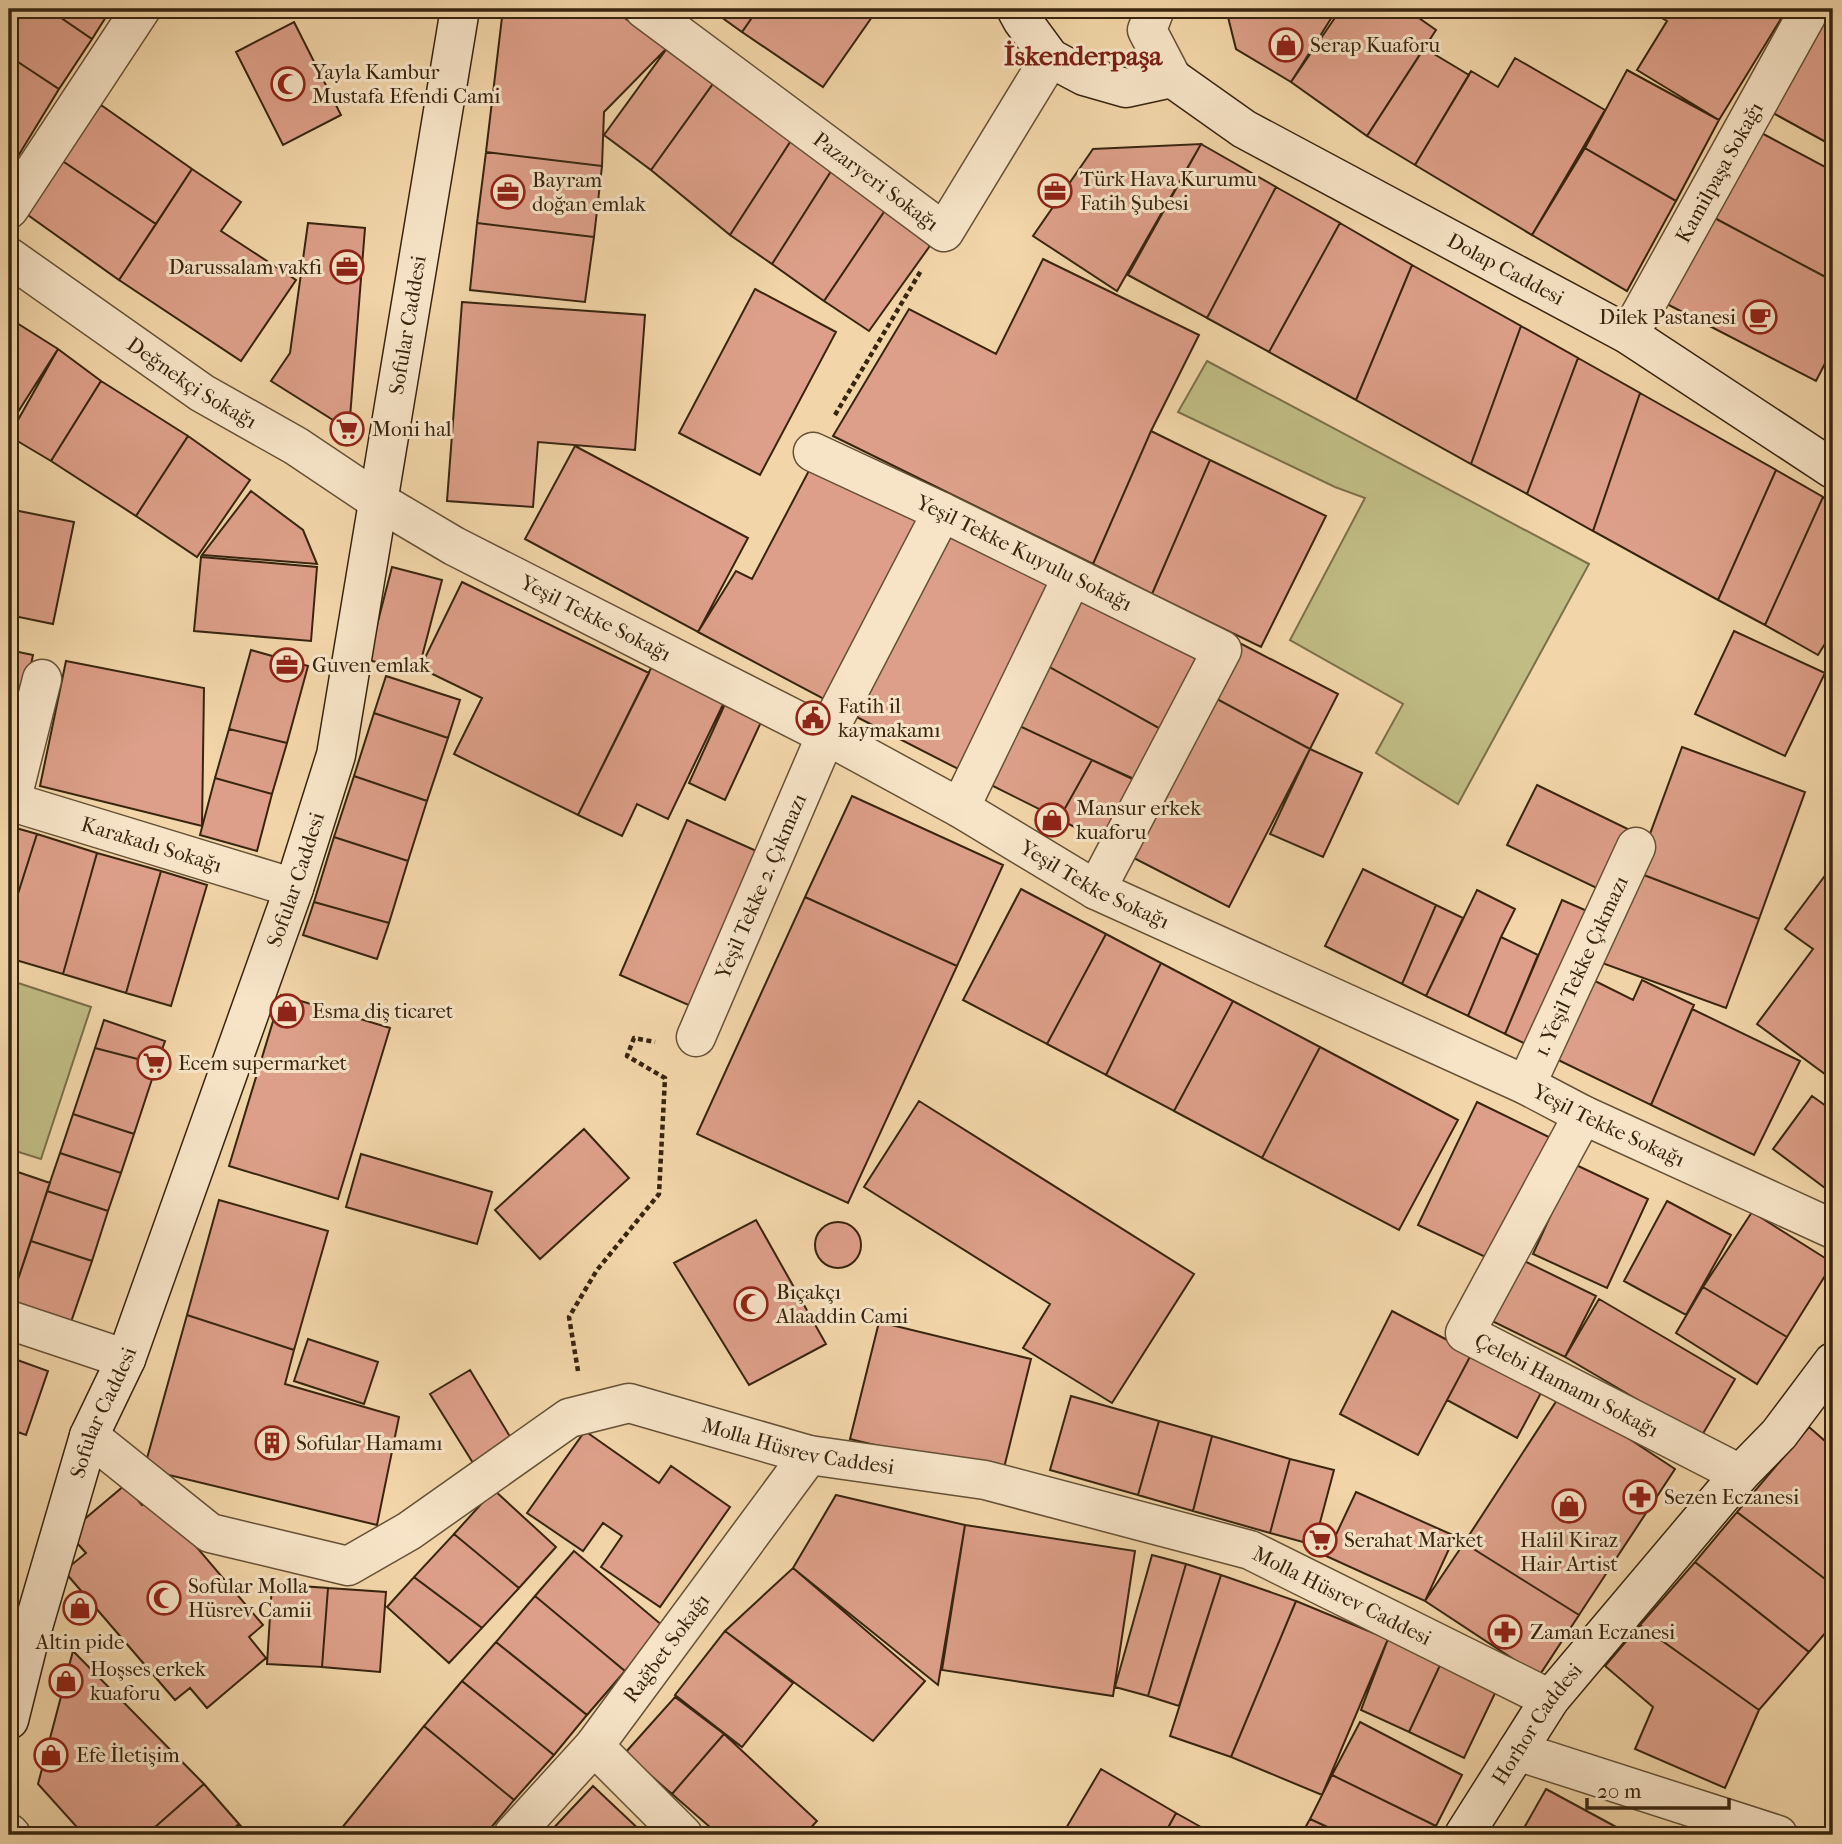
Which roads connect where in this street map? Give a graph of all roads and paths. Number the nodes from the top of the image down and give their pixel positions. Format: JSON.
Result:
{"nodes":[{"id":1,"x":141,"y":9,"type":"edge"},
{"id":2,"x":460,"y":9,"type":"edge"},
{"id":3,"x":644,"y":9,"type":"edge"},
{"id":4,"x":1016,"y":9,"type":"edge"},
{"id":5,"x":1155,"y":9,"type":"edge"},
{"id":6,"x":1810,"y":9,"type":"edge"},
{"id":7,"x":1050,"y":58,"type":"junction"},
{"id":8,"x":1172,"y":78,"type":"junction"},
{"id":9,"x":9,"y":209,"type":"edge"},
{"id":10,"x":944,"y":232,"type":"junction"},
{"id":11,"x":9,"y":257,"type":"edge"},
{"id":12,"x":1629,"y":335,"type":"junction"},
{"id":13,"x":813,"y":452,"type":"joint"},
{"id":14,"x":1833,"y":469,"type":"edge"},
{"id":15,"x":379,"y":501,"type":"junction"},
{"id":16,"x":943,"y":512,"type":"junction"},
{"id":17,"x":1072,"y":577,"type":"junction"},
{"id":18,"x":42,"y":679,"type":"dead end"},
{"id":19,"x":826,"y":735,"type":"junction"},
{"id":20,"x":10,"y":802,"type":"edge"},
{"id":21,"x":960,"y":808,"type":"junction"},
{"id":22,"x":1636,"y":847,"type":"dead end"},
{"id":23,"x":294,"y":888,"type":"junction"},
{"id":24,"x":1096,"y":890,"type":"junction"},
{"id":25,"x":696,"y":1037,"type":"joint"},
{"id":26,"x":1525,"y":1085,"type":"junction"},
{"id":27,"x":1583,"y":1115,"type":"junction"},
{"id":28,"x":1833,"y":1229,"type":"edge"},
{"id":29,"x":9,"y":1320,"type":"edge"},
{"id":30,"x":126,"y":1359,"type":"junction"},
{"id":31,"x":1833,"y":1362,"type":"edge"},
{"id":32,"x":585,"y":1415,"type":"junction"},
{"id":33,"x":89,"y":1436,"type":"junction"},
{"id":34,"x":809,"y":1455,"type":"junction"},
{"id":35,"x":1740,"y":1474,"type":"junction"},
{"id":36,"x":1550,"y":1699,"type":"junction"},
{"id":37,"x":9,"y":1720,"type":"edge"},
{"id":38,"x":594,"y":1746,"type":"junction"},
{"id":39,"x":1517,"y":1751,"type":"junction"},
{"id":40,"x":513,"y":1835,"type":"edge"},
{"id":41,"x":683,"y":1835,"type":"edge"},
{"id":42,"x":1464,"y":1835,"type":"edge"},
{"id":43,"x":1778,"y":1835,"type":"edge"}],
"edges":[{"from":1,"to":9,"type":"street"},
{"from":2,"to":15,"type":"street","name":"Sofular Caddesi"},
{"from":3,"to":10,"type":"street","name":"Pazaryeri Sokağı"},
{"from":4,"to":7,"type":"street"},
{"from":5,"to":8,"type":"street"},
{"from":6,"to":12,"type":"street","name":"Kamilpaşa Sokağı"},
{"from":7,"to":8,"type":"street"},
{"from":7,"to":10,"type":"street","name":"Pazaryeri Sokağı"},
{"from":8,"to":12,"type":"street","name":"Dolap Caddesi"},
{"from":10,"to":13,"type":"path"},
{"from":11,"to":15,"type":"street","name":"Değnekçi Sokağı"},
{"from":12,"to":14,"type":"street","name":"Dolap Caddesi"},
{"from":13,"to":16,"type":"street","name":"Yeşil Tekke Kuyulu Sokağı"},
{"from":15,"to":19,"type":"street","name":"Yeşil Tekke Sokağı"},
{"from":15,"to":23,"type":"street","name":"Sofular Caddesi"},
{"from":16,"to":17,"type":"street","name":"Yeşil Tekke Kuyulu Sokağı"},
{"from":16,"to":19,"type":"street","name":"Yeşil Tekke 2. Çıkmazı"},
{"from":17,"to":21,"type":"street"},
{"from":17,"to":24,"type":"street","name":"Yeşil Tekke Kuyulu Sokağı"},
{"from":18,"to":20,"type":"street"},
{"from":19,"to":21,"type":"street","name":"Yeşil Tekke Sokağı"},
{"from":19,"to":25,"type":"street","name":"Yeşil Tekke 2. Çıkmazı"},
{"from":20,"to":23,"type":"street","name":"Karakadı Sokağı"},
{"from":21,"to":24,"type":"street","name":"Yeşil Tekke Sokağı"},
{"from":22,"to":26,"type":"street","name":"1. Yeşil Tekke Çıkmazı"},
{"from":23,"to":30,"type":"street","name":"Sofular Caddesi"},
{"from":24,"to":26,"type":"street","name":"Yeşil Tekke Sokağı"},
{"from":25,"to":32,"type":"path"},
{"from":26,"to":27,"type":"street","name":"Yeşil Tekke Sokağı"},
{"from":27,"to":28,"type":"street","name":"Yeşil Tekke Sokağı"},
{"from":27,"to":35,"type":"street","name":"Çelebi Hamamı Sokağı"},
{"from":29,"to":30,"type":"street"},
{"from":30,"to":33,"type":"street","name":"Sofular Caddesi"},
{"from":31,"to":35,"type":"street","name":"Horhor Caddesi"},
{"from":32,"to":33,"type":"street","name":"Molla Hüsrev Caddesi"},
{"from":32,"to":34,"type":"street","name":"Molla Hüsrev Caddesi"},
{"from":33,"to":37,"type":"street","name":"Sofular Caddesi"},
{"from":34,"to":36,"type":"street","name":"Molla Hüsrev Caddesi"},
{"from":34,"to":38,"type":"street","name":"Rağbet Sokağı"},
{"from":35,"to":36,"type":"street","name":"Horhor Caddesi"},
{"from":36,"to":39,"type":"street","name":"Horhor Caddesi"},
{"from":38,"to":40,"type":"street","name":"Rağbet Sokağı"},
{"from":38,"to":41,"type":"street"},
{"from":39,"to":42,"type":"street","name":"Horhor Caddesi"},
{"from":39,"to":43,"type":"street"}]}
